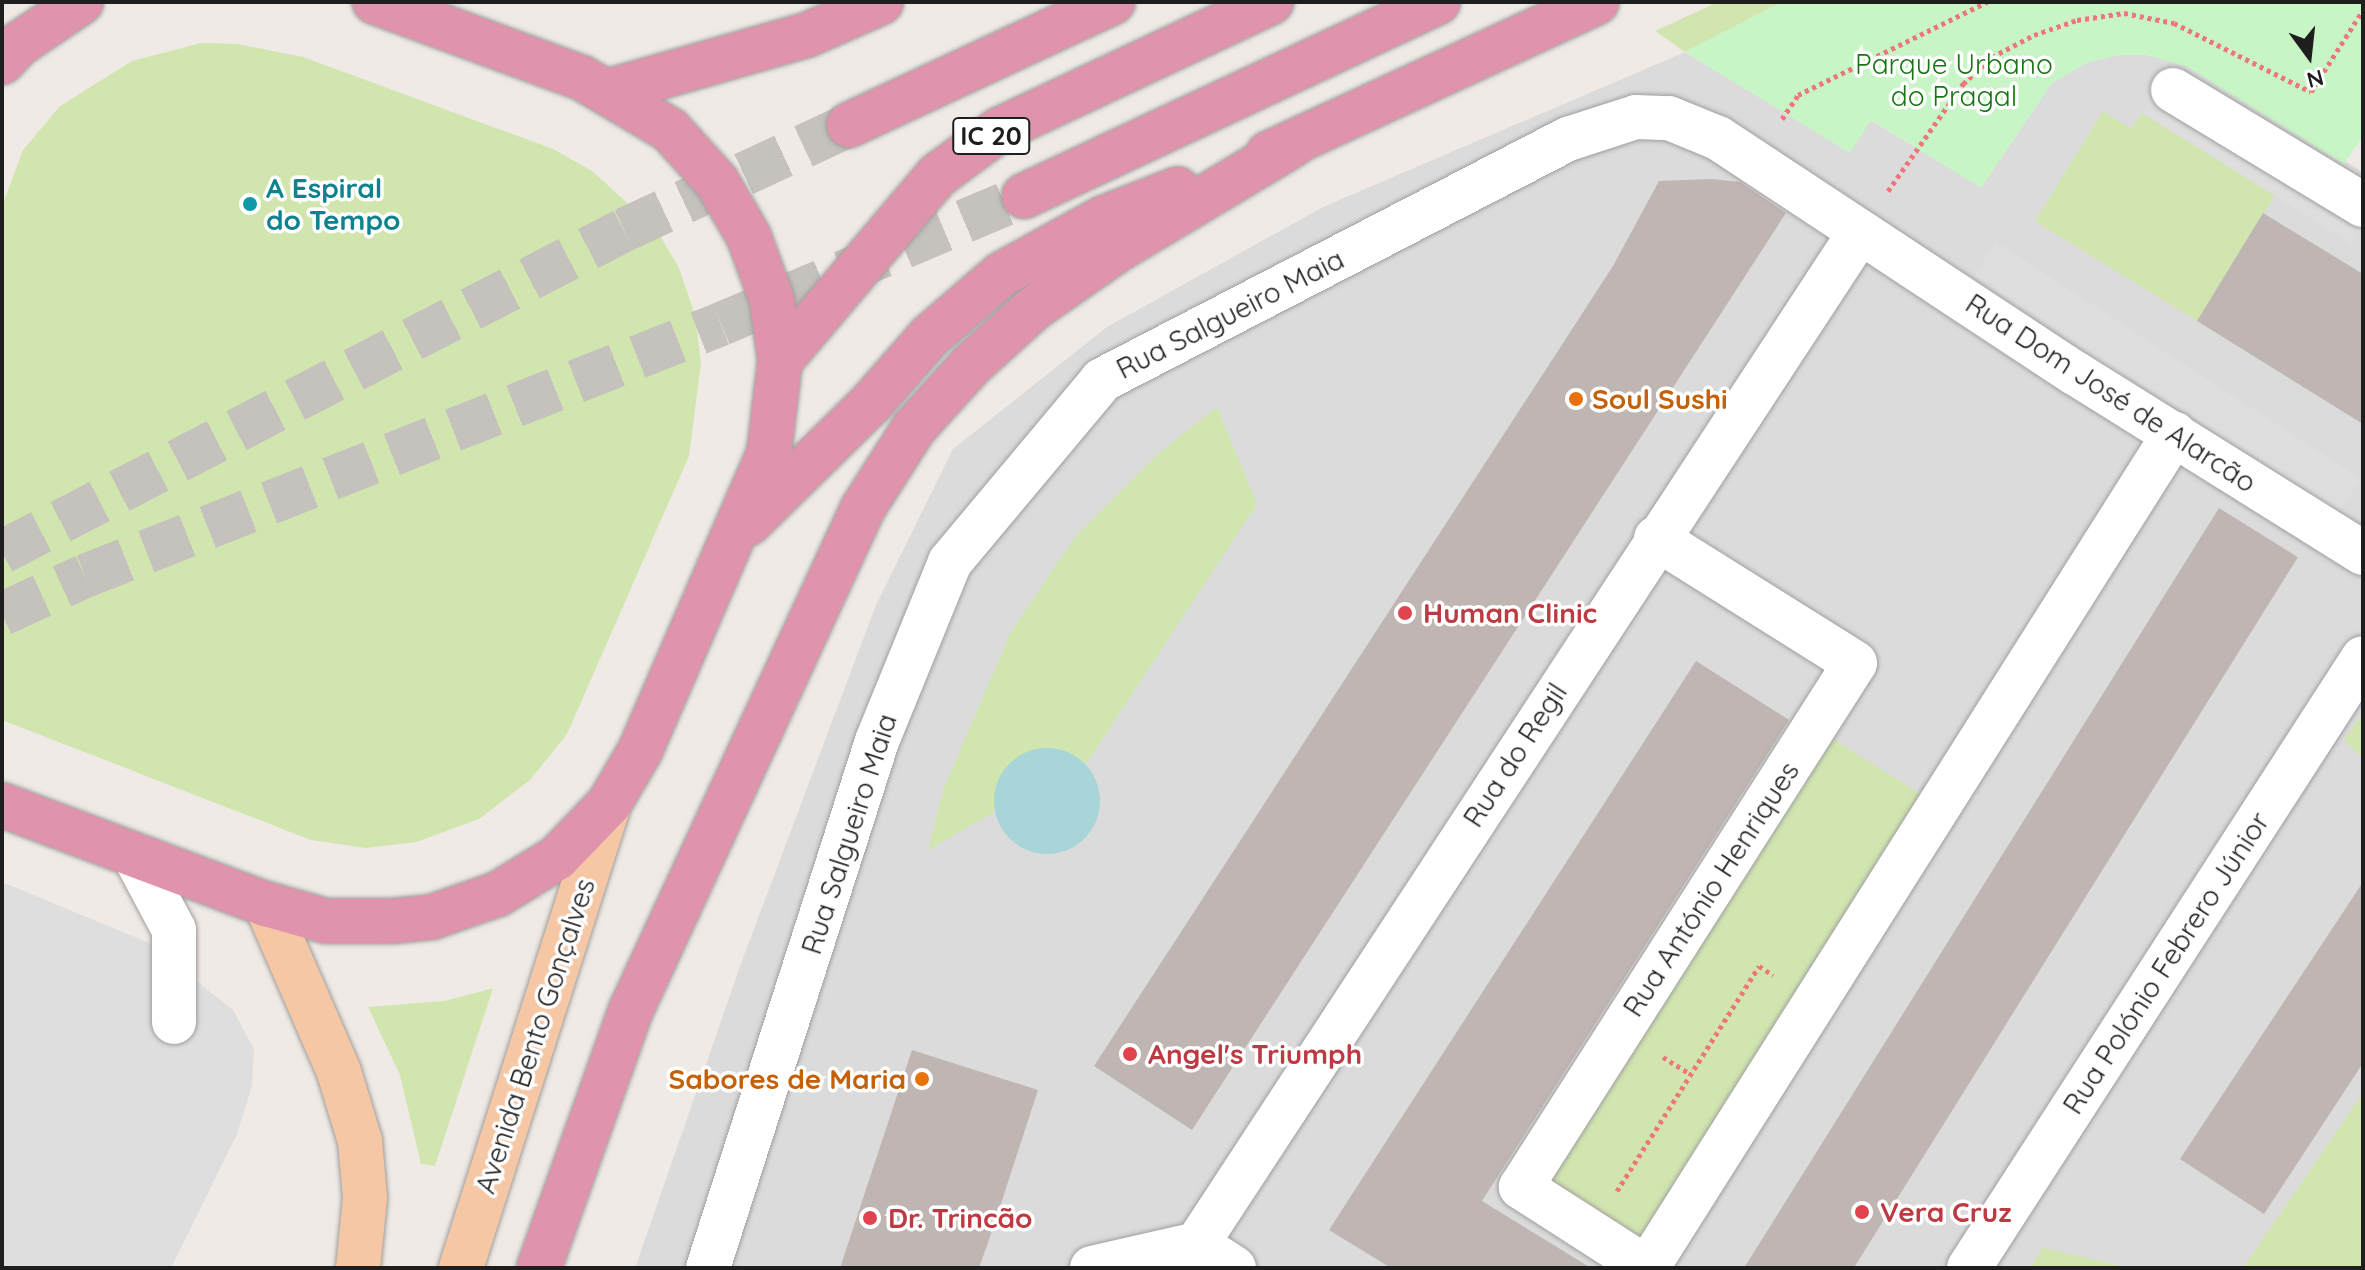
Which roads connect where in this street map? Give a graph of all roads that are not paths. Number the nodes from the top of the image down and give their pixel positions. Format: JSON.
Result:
{"nodes":[{"id":1,"x":81,"y":2,"type":"edge"},
{"id":2,"x":375,"y":2,"type":"edge"},
{"id":3,"x":881,"y":2,"type":"edge"},
{"id":4,"x":1113,"y":2,"type":"edge"},
{"id":5,"x":1271,"y":2,"type":"edge"},
{"id":6,"x":1438,"y":2,"type":"edge"},
{"id":7,"x":1597,"y":2,"type":"edge"},
{"id":8,"x":2,"y":62,"type":"edge"},
{"id":9,"x":2173,"y":90,"type":"dead end"},
{"id":10,"x":610,"y":91,"type":"junction"},
{"id":11,"x":849,"y":125,"type":"tunnel mouth"},
{"id":12,"x":1294,"y":144,"type":"junction"},
{"id":13,"x":1024,"y":196,"type":"tunnel mouth"},
{"id":14,"x":2363,"y":205,"type":"edge"},
{"id":15,"x":1860,"y":232,"type":"junction"},
{"id":16,"x":780,"y":361,"type":"junction"},
{"id":17,"x":2174,"y":434,"type":"junction"},
{"id":18,"x":736,"y":536,"type":"junction"},
{"id":19,"x":1656,"y":538,"type":"junction"},
{"id":20,"x":2363,"y":553,"type":"edge"},
{"id":21,"x":2363,"y":658,"type":"edge"},
{"id":22,"x":609,"y":804,"type":"junction"},
{"id":23,"x":9,"y":814,"type":"edge"},
{"id":24,"x":134,"y":855,"type":"junction"},
{"id":25,"x":266,"y":904,"type":"junction"},
{"id":26,"x":174,"y":1022,"type":"dead end"},
{"id":27,"x":1197,"y":1244,"type":"junction"},
{"id":28,"x":358,"y":1268,"type":"edge"},
{"id":29,"x":461,"y":1268,"type":"edge"},
{"id":30,"x":539,"y":1268,"type":"edge"},
{"id":31,"x":708,"y":1268,"type":"edge"},
{"id":32,"x":1092,"y":1268,"type":"edge"},
{"id":33,"x":1234,"y":1268,"type":"edge"},
{"id":34,"x":1647,"y":1268,"type":"edge"},
{"id":35,"x":1969,"y":1268,"type":"edge"}],
"edges":[{"from":1,"to":8,"type":"highway"},
{"from":2,"to":10,"type":"highway"},
{"from":3,"to":10,"type":"highway"},
{"from":4,"to":11,"type":"highway"},
{"from":5,"to":16,"type":"highway","number":"IC 20"},
{"from":6,"to":13,"type":"highway"},
{"from":7,"to":12,"type":"highway"},
{"from":9,"to":14,"type":"street"},
{"from":10,"to":16,"type":"highway"},
{"from":12,"to":18,"type":"highway"},
{"from":12,"to":30,"type":"highway"},
{"from":15,"to":17,"type":"street","name":"Rua Dom José de Alarcão"},
{"from":15,"to":19,"type":"street","name":"Rua do Regil"},
{"from":15,"to":31,"type":"street","name":"Rua Salgueiro Maia"},
{"from":16,"to":18,"type":"highway"},
{"from":17,"to":20,"type":"street","name":"Rua Dom José de Alarcão"},
{"from":17,"to":34,"type":"street","name":"Rua António Henriques"},
{"from":18,"to":22,"type":"highway"},
{"from":19,"to":27,"type":"street","name":"Rua do Regil"},
{"from":19,"to":34,"type":"street","name":"Rua António Henriques"},
{"from":21,"to":35,"type":"street","name":"Rua Polónio Febrero Júnior"},
{"from":22,"to":25,"type":"highway"},
{"from":22,"to":29,"type":"main road","name":"Avenida Bento Gonçalves"},
{"from":23,"to":24,"type":"highway"},
{"from":24,"to":25,"type":"highway"},
{"from":24,"to":26,"type":"street"},
{"from":25,"to":28,"type":"main road"},
{"from":27,"to":32,"type":"street"},
{"from":27,"to":33,"type":"street"}]}
